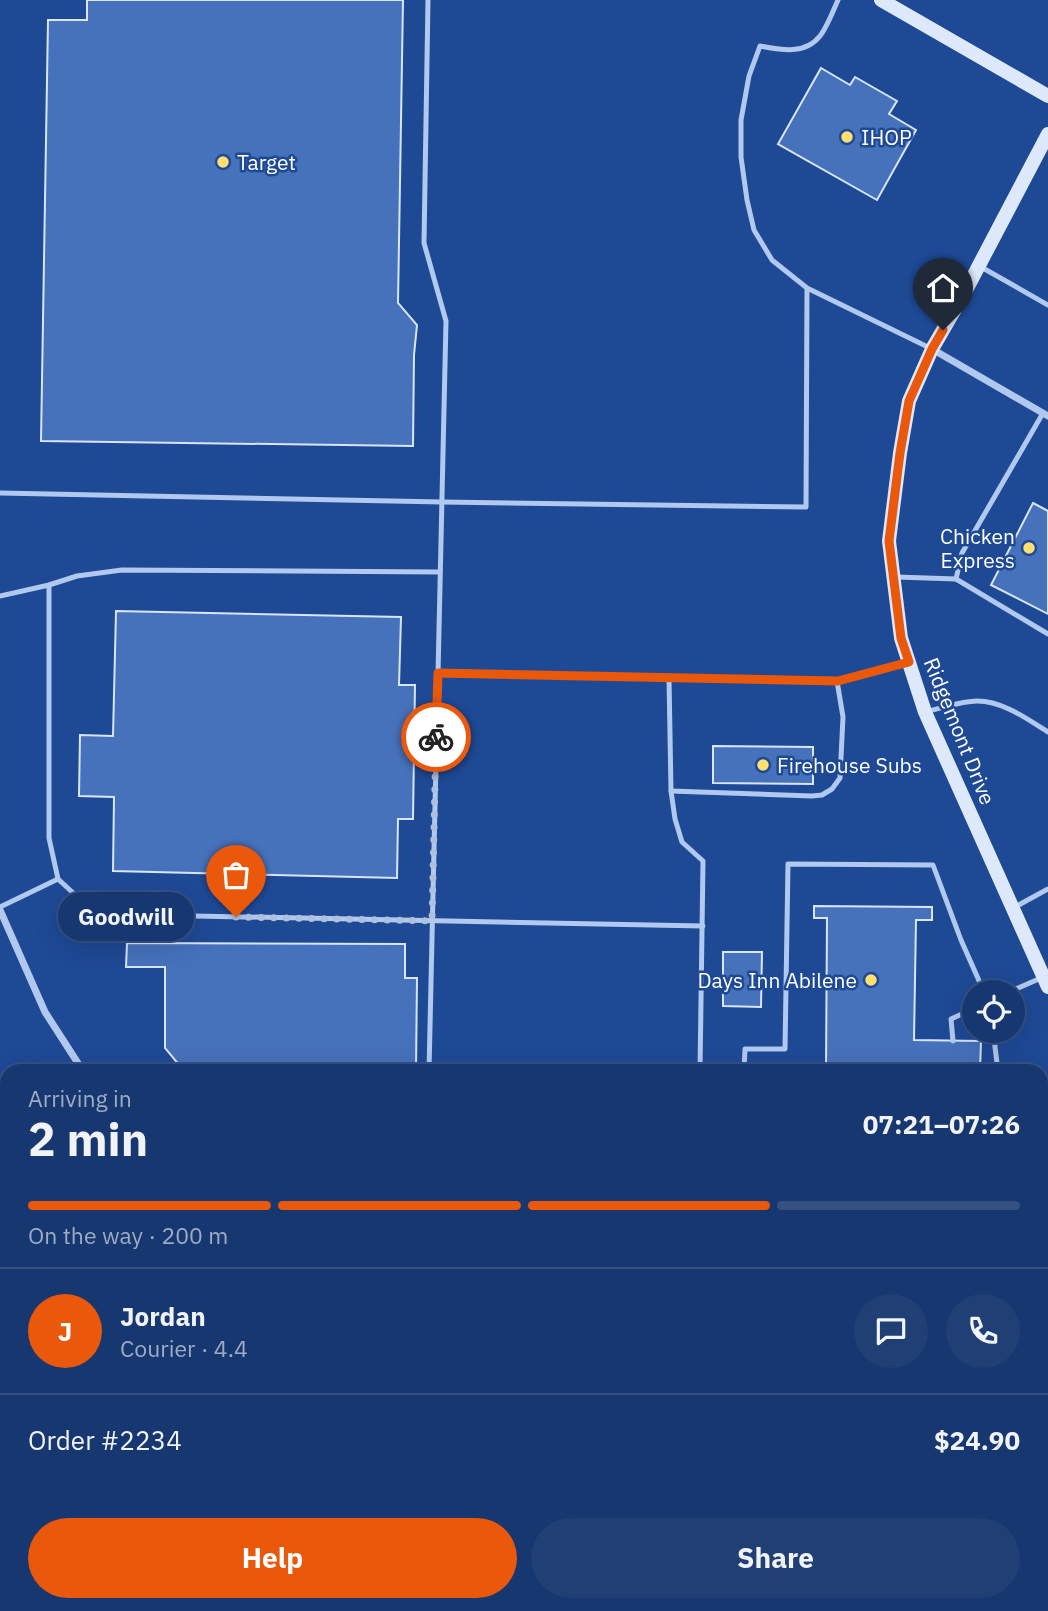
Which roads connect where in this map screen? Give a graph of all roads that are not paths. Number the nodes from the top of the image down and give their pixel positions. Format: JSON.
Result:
{"nodes":[{"id":1,"x":428,"y":0,"type":"edge"},
{"id":2,"x":838,"y":0,"type":"edge"},
{"id":3,"x":881,"y":0,"type":"edge"},
{"id":4,"x":1048,"y":96,"type":"edge"},
{"id":5,"x":1048,"y":134,"type":"edge"},
{"id":6,"x":978,"y":266,"type":"junction"},
{"id":7,"x":807,"y":288,"type":"junction"},
{"id":8,"x":1048,"y":305,"type":"edge"},
{"id":9,"x":932,"y":349,"type":"junction"},
{"id":10,"x":1046,"y":414,"type":"edge"},
{"id":11,"x":0,"y":492,"type":"edge"},
{"id":12,"x":442,"y":502,"type":"junction"},
{"id":13,"x":440,"y":572,"type":"junction"},
{"id":14,"x":893,"y":576,"type":"junction"},
{"id":15,"x":956,"y":579,"type":"junction"},
{"id":16,"x":49,"y":585,"type":"junction"},
{"id":17,"x":0,"y":596,"type":"edge"},
{"id":18,"x":1048,"y":634,"type":"edge"},
{"id":19,"x":909,"y":662,"type":"junction"},
{"id":20,"x":438,"y":673,"type":"junction"},
{"id":21,"x":669,"y":678,"type":"junction"},
{"id":22,"x":838,"y":681,"type":"junction"},
{"id":23,"x":925,"y":712,"type":"junction"},
{"id":24,"x":1048,"y":732,"type":"edge"},
{"id":25,"x":671,"y":791,"type":"junction"},
{"id":26,"x":58,"y":879,"type":"junction"},
{"id":27,"x":1048,"y":889,"type":"edge"},
{"id":28,"x":0,"y":908,"type":"edge"},
{"id":29,"x":1013,"y":908,"type":"junction"},
{"id":30,"x":432,"y":921,"type":"junction"},
{"id":31,"x":703,"y":926,"type":"junction"},
{"id":32,"x":979,"y":980,"type":"edge"},
{"id":33,"x":1046,"y":982,"type":"edge"},
{"id":34,"x":1025,"y":988,"type":"edge"},
{"id":35,"x":962,"y":1014,"type":"edge"},
{"id":36,"x":953,"y":1041,"type":"dead end"},
{"id":37,"x":994,"y":1043,"type":"edge"},
{"id":38,"x":78,"y":1064,"type":"edge"},
{"id":39,"x":429,"y":1064,"type":"edge"},
{"id":40,"x":700,"y":1064,"type":"edge"},
{"id":41,"x":744,"y":1064,"type":"edge"},
{"id":42,"x":997,"y":1064,"type":"edge"}],
"edges":[{"from":1,"to":12,"type":"lane"},
{"from":2,"to":7,"type":"lane"},
{"from":3,"to":4,"type":"street"},
{"from":5,"to":6,"type":"street","name":"Ridgemont Drive"},
{"from":6,"to":8,"type":"lane"},
{"from":6,"to":9,"type":"street","name":"Ridgemont Drive"},
{"from":7,"to":9,"type":"lane"},
{"from":7,"to":12,"type":"lane"},
{"from":9,"to":10,"type":"street"},
{"from":9,"to":14,"type":"street","name":"Ridgemont Drive"},
{"from":10,"to":15,"type":"lane"},
{"from":11,"to":12,"type":"lane"},
{"from":12,"to":13,"type":"lane"},
{"from":13,"to":16,"type":"lane"},
{"from":13,"to":20,"type":"lane"},
{"from":14,"to":15,"type":"lane"},
{"from":14,"to":19,"type":"street","name":"Ridgemont Drive"},
{"from":15,"to":18,"type":"lane"},
{"from":16,"to":17,"type":"lane"},
{"from":16,"to":26,"type":"lane"},
{"from":19,"to":22,"type":"lane"},
{"from":19,"to":23,"type":"street","name":"Ridgemont Drive"},
{"from":20,"to":21,"type":"lane"},
{"from":20,"to":30,"type":"lane"},
{"from":21,"to":22,"type":"lane"},
{"from":21,"to":25,"type":"lane"},
{"from":22,"to":25,"type":"lane"},
{"from":23,"to":24,"type":"lane"},
{"from":23,"to":29,"type":"street","name":"Ridgemont Drive"},
{"from":25,"to":31,"type":"lane"},
{"from":26,"to":28,"type":"lane"},
{"from":26,"to":30,"type":"lane"},
{"from":27,"to":29,"type":"lane"},
{"from":28,"to":38,"type":"street"},
{"from":29,"to":33,"type":"street","name":"Ridgemont Drive"},
{"from":30,"to":31,"type":"lane"},
{"from":30,"to":39,"type":"lane"},
{"from":31,"to":40,"type":"lane"},
{"from":32,"to":41,"type":"lane"},
{"from":33,"to":34,"type":"lane"},
{"from":35,"to":36,"type":"lane"},
{"from":37,"to":42,"type":"lane"}]}
